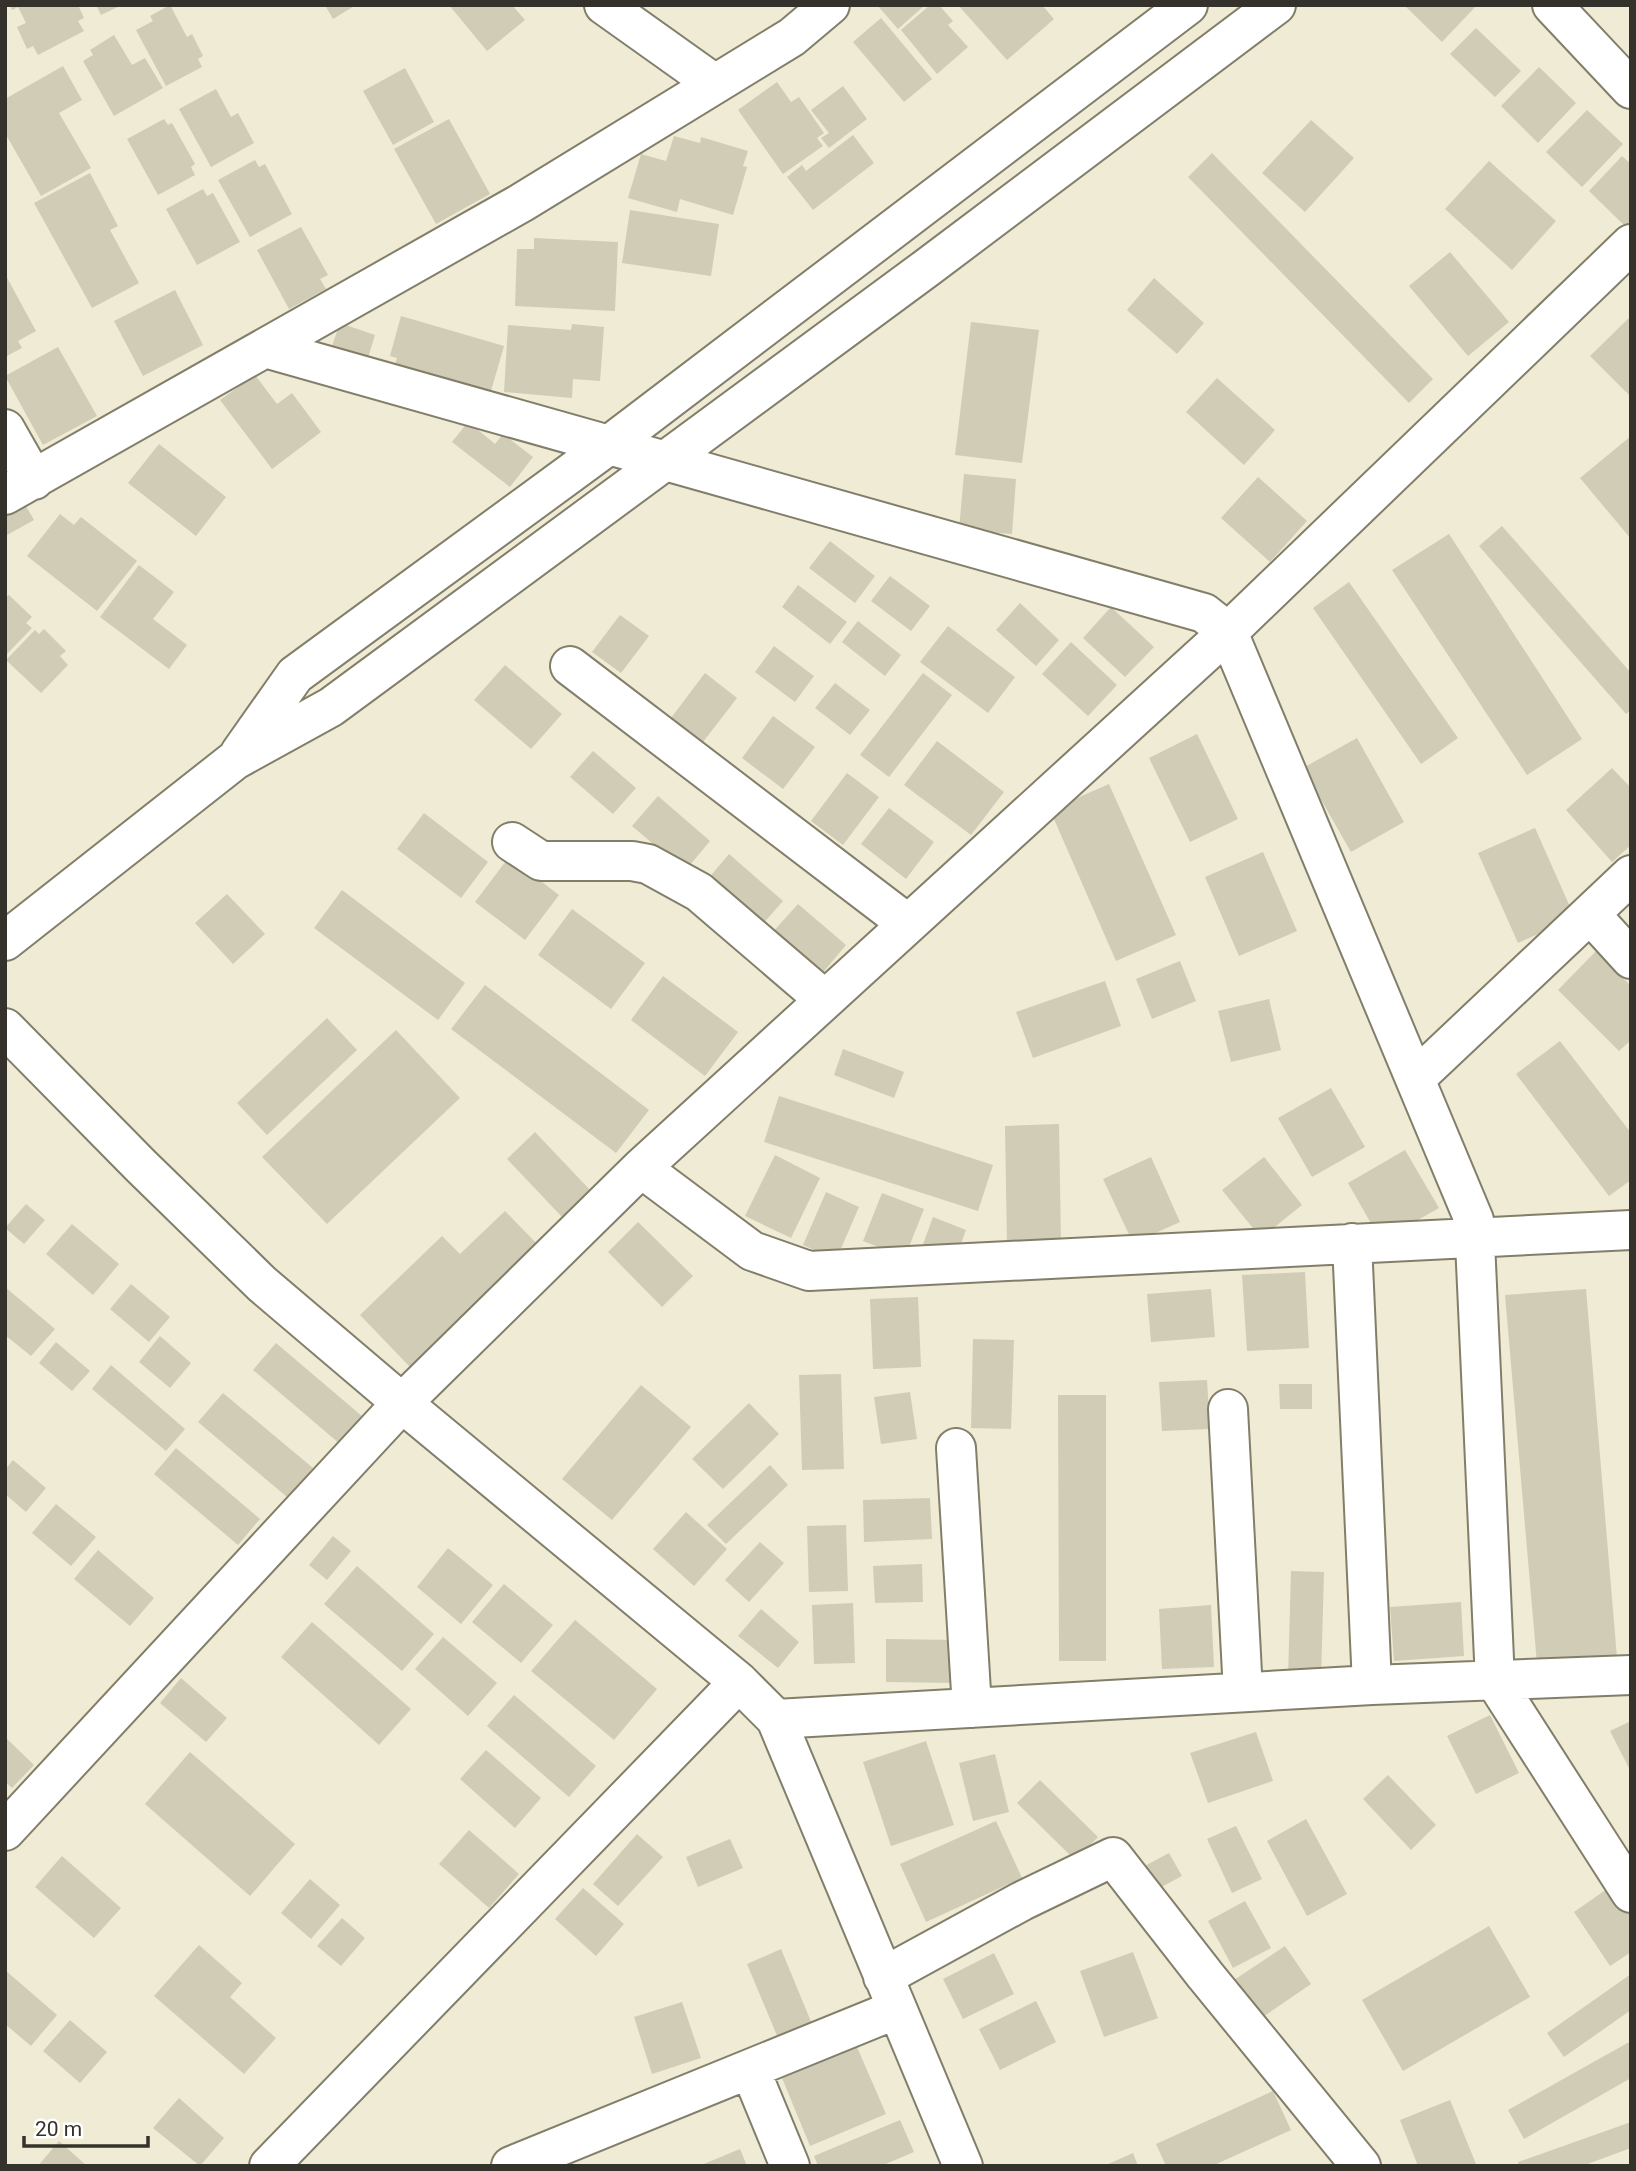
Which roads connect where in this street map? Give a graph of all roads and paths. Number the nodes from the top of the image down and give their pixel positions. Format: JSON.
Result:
{"nodes":[{"id":1,"x":604,"y":5,"type":"edge"},
{"id":2,"x":830,"y":5,"type":"edge"},
{"id":3,"x":1188,"y":5,"type":"edge"},
{"id":4,"x":1276,"y":5,"type":"edge"},
{"id":5,"x":1552,"y":5,"type":"edge"},
{"id":6,"x":715,"y":83,"type":"junction"},
{"id":7,"x":1631,"y":89,"type":"edge"},
{"id":8,"x":1631,"y":244,"type":"edge"},
{"id":9,"x":265,"y":348,"type":"junction"},
{"id":10,"x":5,"y":429,"type":"edge"},
{"id":11,"x":609,"y":445,"type":"junction"},
{"id":12,"x":667,"y":461,"type":"junction"},
{"id":13,"x":19,"y":487,"type":"edge"},
{"id":14,"x":1228,"y":632,"type":"junction"},
{"id":15,"x":570,"y":666,"type":"dead end"},
{"id":16,"x":235,"y":760,"type":"junction"},
{"id":17,"x":512,"y":842,"type":"dead end"},
{"id":18,"x":1631,"y":875,"type":"edge"},
{"id":19,"x":1590,"y":914,"type":"junction"},
{"id":20,"x":908,"y":924,"type":"junction"},
{"id":21,"x":5,"y":941,"type":"edge"},
{"id":22,"x":1631,"y":958,"type":"edge"},
{"id":23,"x":825,"y":1000,"type":"junction"},
{"id":24,"x":5,"y":1028,"type":"edge"},
{"id":25,"x":1416,"y":1078,"type":"junction"},
{"id":26,"x":641,"y":1168,"type":"junction"},
{"id":27,"x":1631,"y":1230,"type":"edge"},
{"id":28,"x":1476,"y":1236,"type":"junction"},
{"id":29,"x":1352,"y":1243,"type":"junction"},
{"id":30,"x":402,"y":1403,"type":"junction"},
{"id":31,"x":1228,"y":1409,"type":"dead end"},
{"id":32,"x":956,"y":1448,"type":"dead end"},
{"id":33,"x":1631,"y":1675,"type":"edge"},
{"id":34,"x":1494,"y":1681,"type":"junction"},
{"id":35,"x":739,"y":1682,"type":"junction"},
{"id":36,"x":1372,"y":1685,"type":"junction"},
{"id":37,"x":1243,"y":1692,"type":"junction"},
{"id":38,"x":972,"y":1708,"type":"junction"},
{"id":39,"x":776,"y":1720,"type":"junction"},
{"id":40,"x":5,"y":1831,"type":"edge"},
{"id":41,"x":1631,"y":1893,"type":"edge"},
{"id":42,"x":890,"y":1993,"type":"junction"},
{"id":43,"x":750,"y":2069,"type":"junction"},
{"id":44,"x":278,"y":2164,"type":"edge"},
{"id":45,"x":511,"y":2166,"type":"edge"},
{"id":46,"x":790,"y":2166,"type":"edge"},
{"id":47,"x":963,"y":2166,"type":"edge"},
{"id":48,"x":1361,"y":2166,"type":"edge"}],
"edges":[{"from":1,"to":6,"type":"street"},
{"from":2,"to":6,"type":"street"},
{"from":3,"to":11,"type":"street"},
{"from":4,"to":12,"type":"street"},
{"from":5,"to":7,"type":"street"},
{"from":6,"to":9,"type":"street"},
{"from":8,"to":14,"type":"street"},
{"from":9,"to":11,"type":"street"},
{"from":9,"to":13,"type":"street"},
{"from":10,"to":13,"type":"street"},
{"from":11,"to":12,"type":"street"},
{"from":11,"to":16,"type":"street"},
{"from":12,"to":14,"type":"street"},
{"from":12,"to":16,"type":"street"},
{"from":14,"to":20,"type":"street"},
{"from":14,"to":25,"type":"street"},
{"from":15,"to":20,"type":"street"},
{"from":16,"to":21,"type":"street"},
{"from":17,"to":23,"type":"street"},
{"from":18,"to":19,"type":"street"},
{"from":19,"to":22,"type":"street"},
{"from":19,"to":25,"type":"street"},
{"from":20,"to":23,"type":"street"},
{"from":23,"to":26,"type":"street"},
{"from":24,"to":30,"type":"street"},
{"from":25,"to":28,"type":"street"},
{"from":26,"to":29,"type":"street"},
{"from":26,"to":30,"type":"street"},
{"from":27,"to":28,"type":"street"},
{"from":28,"to":29,"type":"street"},
{"from":28,"to":34,"type":"street"},
{"from":29,"to":36,"type":"street"},
{"from":30,"to":35,"type":"street"},
{"from":30,"to":40,"type":"street"},
{"from":31,"to":37,"type":"street"},
{"from":32,"to":38,"type":"street"},
{"from":33,"to":34,"type":"street"},
{"from":34,"to":36,"type":"street"},
{"from":34,"to":41,"type":"street"},
{"from":35,"to":39,"type":"street"},
{"from":35,"to":44,"type":"street"},
{"from":36,"to":37,"type":"street"},
{"from":37,"to":38,"type":"street"},
{"from":38,"to":39,"type":"street"},
{"from":39,"to":42,"type":"street"},
{"from":42,"to":43,"type":"street"},
{"from":42,"to":47,"type":"street"},
{"from":42,"to":48,"type":"street"},
{"from":43,"to":45,"type":"street"},
{"from":43,"to":46,"type":"street"}]}
